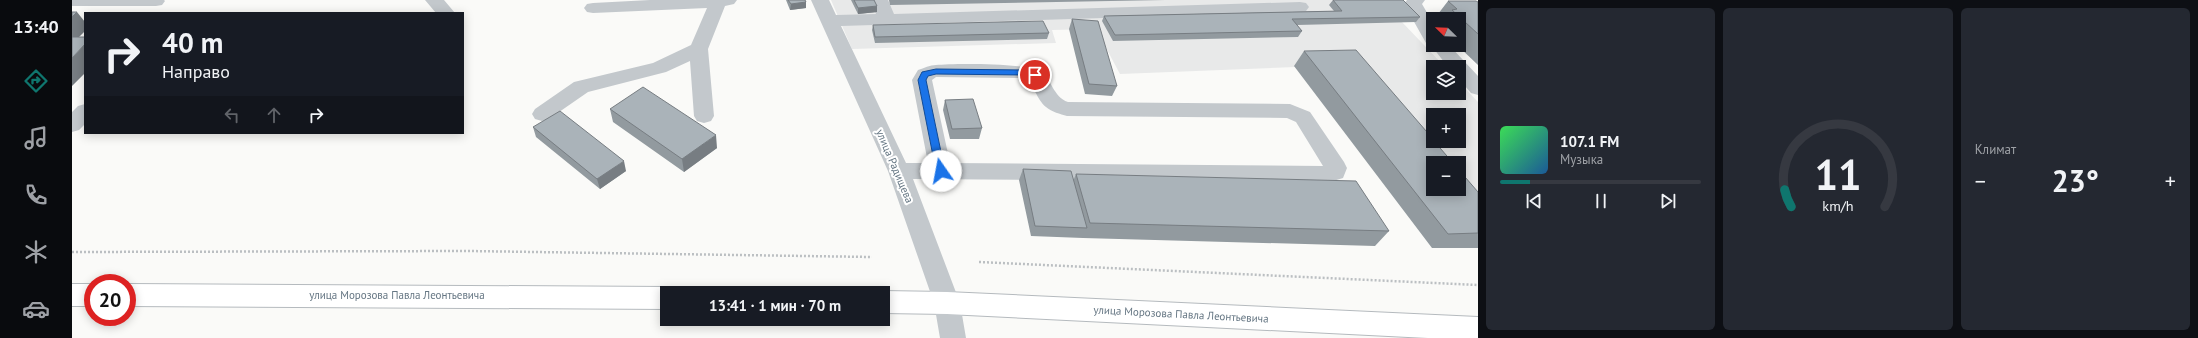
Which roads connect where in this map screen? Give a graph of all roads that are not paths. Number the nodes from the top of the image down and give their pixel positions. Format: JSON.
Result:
{"nodes":[{"id":1,"x":434,"y":0,"type":"edge"},
{"id":2,"x":820,"y":0,"type":"edge"},
{"id":3,"x":879,"y":0,"type":"edge"},
{"id":4,"x":1416,"y":0,"type":"edge"},
{"id":5,"x":72,"y":1,"type":"edge"},
{"id":6,"x":723,"y":1,"type":"edge"},
{"id":7,"x":154,"y":5,"type":"edge"},
{"id":8,"x":1300,"y":7,"type":"dead end"},
{"id":9,"x":593,"y":8,"type":"dead end"},
{"id":10,"x":445,"y":12,"type":"edge"},
{"id":11,"x":888,"y":20,"type":"junction"},
{"id":12,"x":830,"y":21,"type":"junction"},
{"id":13,"x":1426,"y":27,"type":"edge"},
{"id":14,"x":699,"y":49,"type":"junction"},
{"id":15,"x":1445,"y":52,"type":"edge"},
{"id":16,"x":1453,"y":60,"type":"edge"},
{"id":17,"x":1466,"y":75,"type":"edge"},
{"id":18,"x":1478,"y":88,"type":"edge"},
{"id":19,"x":84,"y":112,"type":"edge"},
{"id":20,"x":542,"y":114,"type":"dead end"},
{"id":21,"x":704,"y":116,"type":"dead end"},
{"id":22,"x":72,"y":125,"type":"edge"},
{"id":23,"x":899,"y":171,"type":"junction"},
{"id":24,"x":941,"y":171,"type":"junction"},
{"id":25,"x":72,"y":295,"type":"edge"},
{"id":26,"x":84,"y":295,"type":"edge"},
{"id":27,"x":136,"y":295,"type":"edge"},
{"id":28,"x":660,"y":298,"type":"edge"},
{"id":29,"x":890,"y":302,"type":"edge"},
{"id":30,"x":947,"y":303,"type":"junction"},
{"id":31,"x":1478,"y":329,"type":"edge"},
{"id":32,"x":953,"y":338,"type":"edge"}],
"edges":[{"from":1,"to":10,"type":"street"},
{"from":2,"to":12,"type":"street","name":"улица Радищева"},
{"from":3,"to":11,"type":"street"},
{"from":4,"to":13,"type":"street"},
{"from":5,"to":7,"type":"street"},
{"from":6,"to":9,"type":"street"},
{"from":6,"to":14,"type":"street"},
{"from":8,"to":11,"type":"street"},
{"from":11,"to":12,"type":"street"},
{"from":12,"to":23,"type":"street","name":"улица Радищева"},
{"from":14,"to":20,"type":"street"},
{"from":14,"to":21,"type":"street"},
{"from":15,"to":16,"type":"street"},
{"from":17,"to":18,"type":"street"},
{"from":19,"to":22,"type":"street"},
{"from":23,"to":24,"type":"street"},
{"from":23,"to":30,"type":"street","name":"улица Радищева"},
{"from":24,"to":24,"type":"street"},
{"from":25,"to":26,"type":"main road"},
{"from":27,"to":28,"type":"main road","name":"улица Морозова Павла Леонтьевича"},
{"from":29,"to":30,"type":"main road","name":"улица Морозова Павла Леонтьевича"},
{"from":30,"to":31,"type":"main road","name":"улица Морозова Павла Леонтьевича"},
{"from":30,"to":32,"type":"street","name":"улица Радищева"}]}
